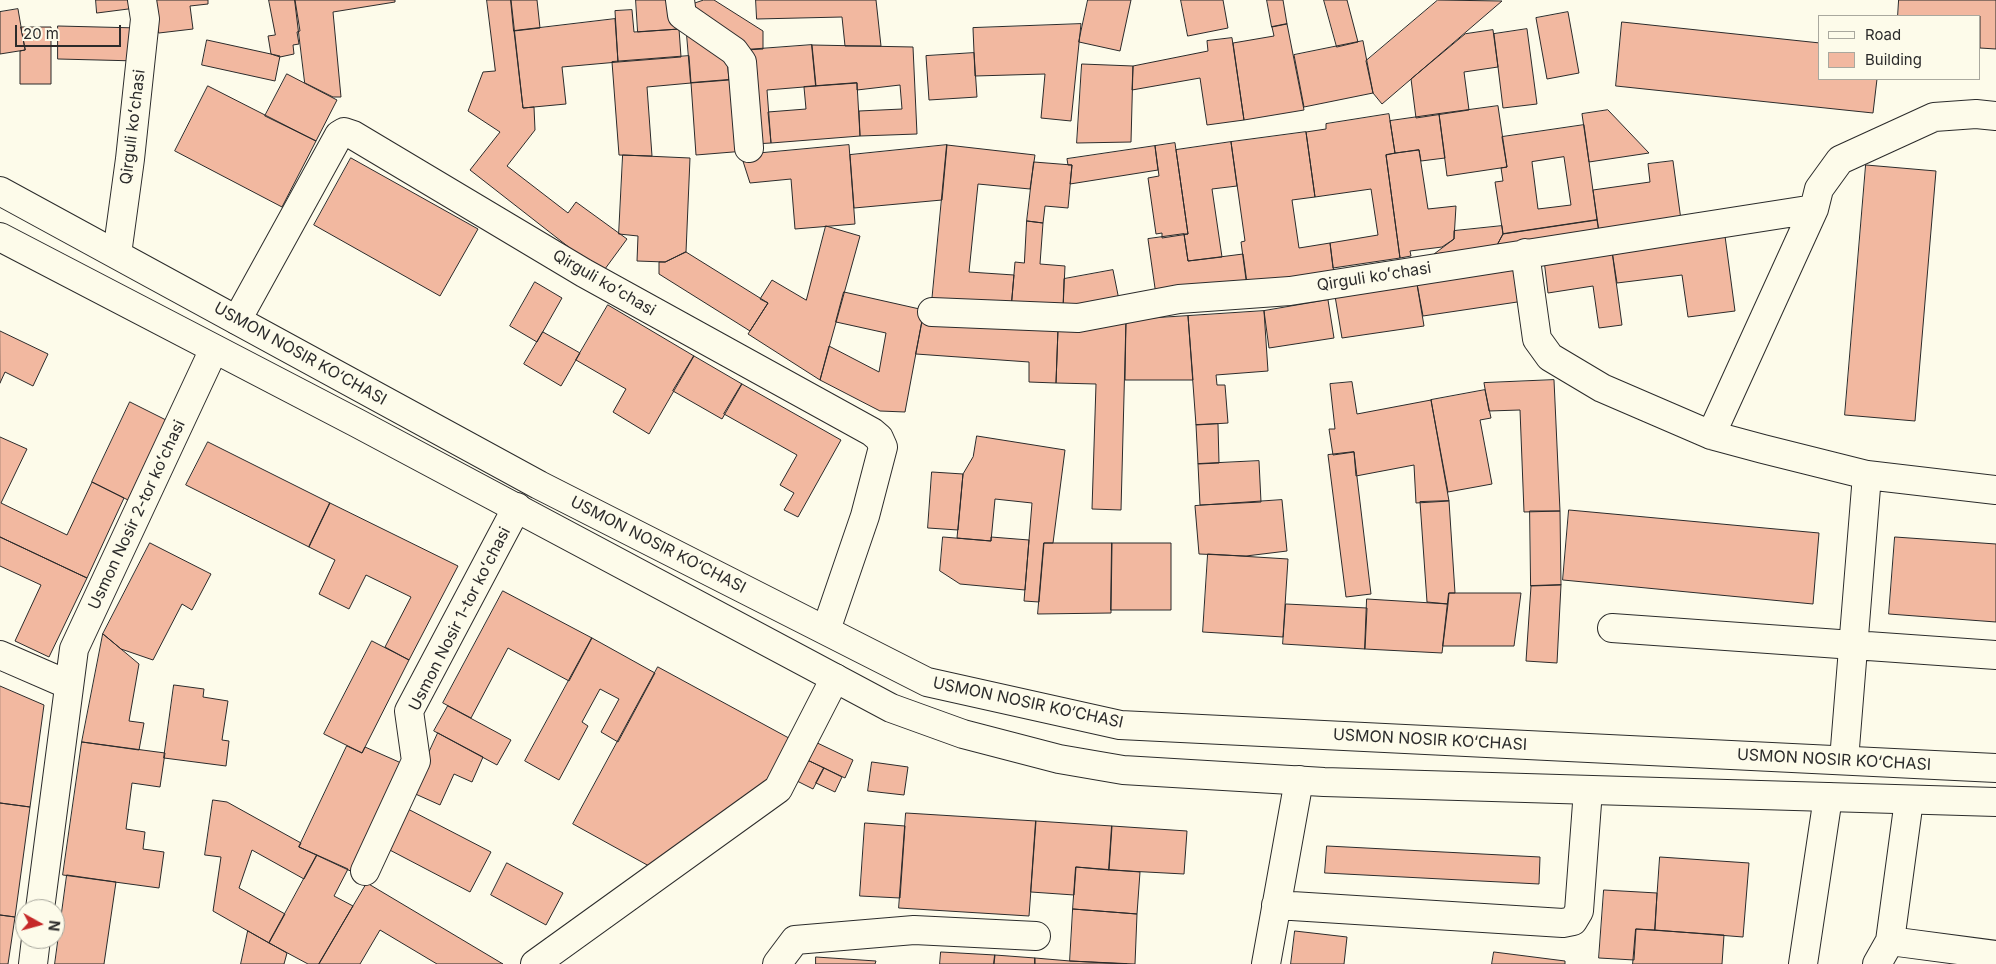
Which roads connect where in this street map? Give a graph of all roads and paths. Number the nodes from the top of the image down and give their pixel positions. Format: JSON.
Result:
{"nodes":[{"id":1,"x":142,"y":0,"type":"edge"},
{"id":2,"x":680,"y":0,"type":"edge"},
{"id":3,"x":1996,"y":116,"type":"edge"},
{"id":4,"x":749,"y":148,"type":"dead end"},
{"id":5,"x":0,"y":191,"type":"edge"},
{"id":6,"x":1814,"y":209,"type":"junction"},
{"id":7,"x":0,"y":238,"type":"edge"},
{"id":8,"x":117,"y":254,"type":"junction"},
{"id":9,"x":1524,"y":254,"type":"junction"},
{"id":10,"x":932,"y":312,"type":"dead end"},
{"id":11,"x":237,"y":320,"type":"junction"},
{"id":12,"x":214,"y":349,"type":"junction"},
{"id":13,"x":372,"y":393,"type":"junction"},
{"id":14,"x":357,"y":423,"type":"junction"},
{"id":15,"x":1711,"y":435,"type":"junction"},
{"id":16,"x":1867,"y":476,"type":"junction"},
{"id":17,"x":1996,"y":490,"type":"edge"},
{"id":18,"x":517,"y":507,"type":"junction"},
{"id":19,"x":1612,"y":628,"type":"dead end"},
{"id":20,"x":826,"y":630,"type":"junction"},
{"id":21,"x":1854,"y":645,"type":"junction"},
{"id":22,"x":0,"y":655,"type":"edge"},
{"id":23,"x":1996,"y":655,"type":"edge"},
{"id":24,"x":835,"y":678,"type":"junction"},
{"id":25,"x":69,"y":685,"type":"junction"},
{"id":26,"x":1844,"y":760,"type":"junction"},
{"id":27,"x":1996,"y":768,"type":"edge"},
{"id":28,"x":1299,"y":780,"type":"junction"},
{"id":29,"x":1588,"y":790,"type":"junction"},
{"id":30,"x":1828,"y":797,"type":"junction"},
{"id":31,"x":1909,"y":800,"type":"junction"},
{"id":32,"x":1996,"y":802,"type":"edge"},
{"id":33,"x":365,"y":871,"type":"dead end"},
{"id":34,"x":41,"y":899,"type":"edge"},
{"id":35,"x":1276,"y":905,"type":"junction"},
{"id":36,"x":1036,"y":936,"type":"dead end"},
{"id":37,"x":1890,"y":940,"type":"junction"},
{"id":38,"x":35,"y":949,"type":"edge"},
{"id":39,"x":1996,"y":955,"type":"edge"},
{"id":40,"x":33,"y":964,"type":"edge"},
{"id":41,"x":535,"y":964,"type":"edge"},
{"id":42,"x":777,"y":964,"type":"edge"},
{"id":43,"x":1266,"y":964,"type":"edge"},
{"id":44,"x":1803,"y":964,"type":"edge"},
{"id":45,"x":1876,"y":964,"type":"edge"}],
"edges":[{"from":1,"to":8,"type":"main road","name":"Qirguli koʻchasi"},
{"from":2,"to":4,"type":"main road"},
{"from":3,"to":6,"type":"main road"},
{"from":5,"to":8,"type":"main road","name":"USMON NOSIR KO‘CHASI"},
{"from":6,"to":9,"type":"main road","name":"Qirguli koʻchasi"},
{"from":6,"to":15,"type":"main road"},
{"from":7,"to":12,"type":"main road","name":"USMON NOSIR KO‘CHASI"},
{"from":8,"to":11,"type":"main road","name":"USMON NOSIR KO‘CHASI"},
{"from":9,"to":10,"type":"main road","name":"Qirguli koʻchasi"},
{"from":9,"to":15,"type":"main road"},
{"from":11,"to":13,"type":"main road","name":"USMON NOSIR KO‘CHASI"},
{"from":11,"to":20,"type":"main road","name":"Qirguli koʻchasi"},
{"from":12,"to":14,"type":"main road","name":"USMON NOSIR KO‘CHASI"},
{"from":12,"to":25,"type":"main road","name":"Usmon Nosir 2-tor koʻchasi"},
{"from":13,"to":14,"type":"main road"},
{"from":13,"to":20,"type":"main road","name":"USMON NOSIR KO‘CHASI"},
{"from":14,"to":18,"type":"main road","name":"USMON NOSIR KO‘CHASI"},
{"from":15,"to":16,"type":"main road"},
{"from":16,"to":17,"type":"main road"},
{"from":16,"to":21,"type":"main road"},
{"from":18,"to":24,"type":"main road","name":"USMON NOSIR KO‘CHASI"},
{"from":18,"to":33,"type":"main road","name":"Usmon Nosir 1-tor koʻchasi"},
{"from":19,"to":21,"type":"main road"},
{"from":20,"to":26,"type":"main road","name":"USMON NOSIR KO‘CHASI"},
{"from":21,"to":23,"type":"main road"},
{"from":21,"to":26,"type":"main road"},
{"from":22,"to":25,"type":"main road"},
{"from":24,"to":28,"type":"main road","name":"USMON NOSIR KO‘CHASI"},
{"from":24,"to":41,"type":"main road"},
{"from":25,"to":34,"type":"main road","name":"Usmon Nosir 2-tor koʻchasi"},
{"from":26,"to":27,"type":"main road","name":"USMON NOSIR KO‘CHASI"},
{"from":28,"to":29,"type":"main road","name":"USMON NOSIR KO‘CHASI"},
{"from":28,"to":35,"type":"main road"},
{"from":29,"to":30,"type":"main road","name":"USMON NOSIR KO‘CHASI"},
{"from":29,"to":35,"type":"main road"},
{"from":30,"to":31,"type":"main road","name":"USMON NOSIR KO‘CHASI"},
{"from":30,"to":44,"type":"main road"},
{"from":31,"to":32,"type":"main road","name":"USMON NOSIR KO‘CHASI"},
{"from":31,"to":37,"type":"main road"},
{"from":35,"to":43,"type":"main road"},
{"from":36,"to":42,"type":"main road"},
{"from":37,"to":39,"type":"main road"},
{"from":37,"to":45,"type":"main road"},
{"from":38,"to":40,"type":"main road"}]}
